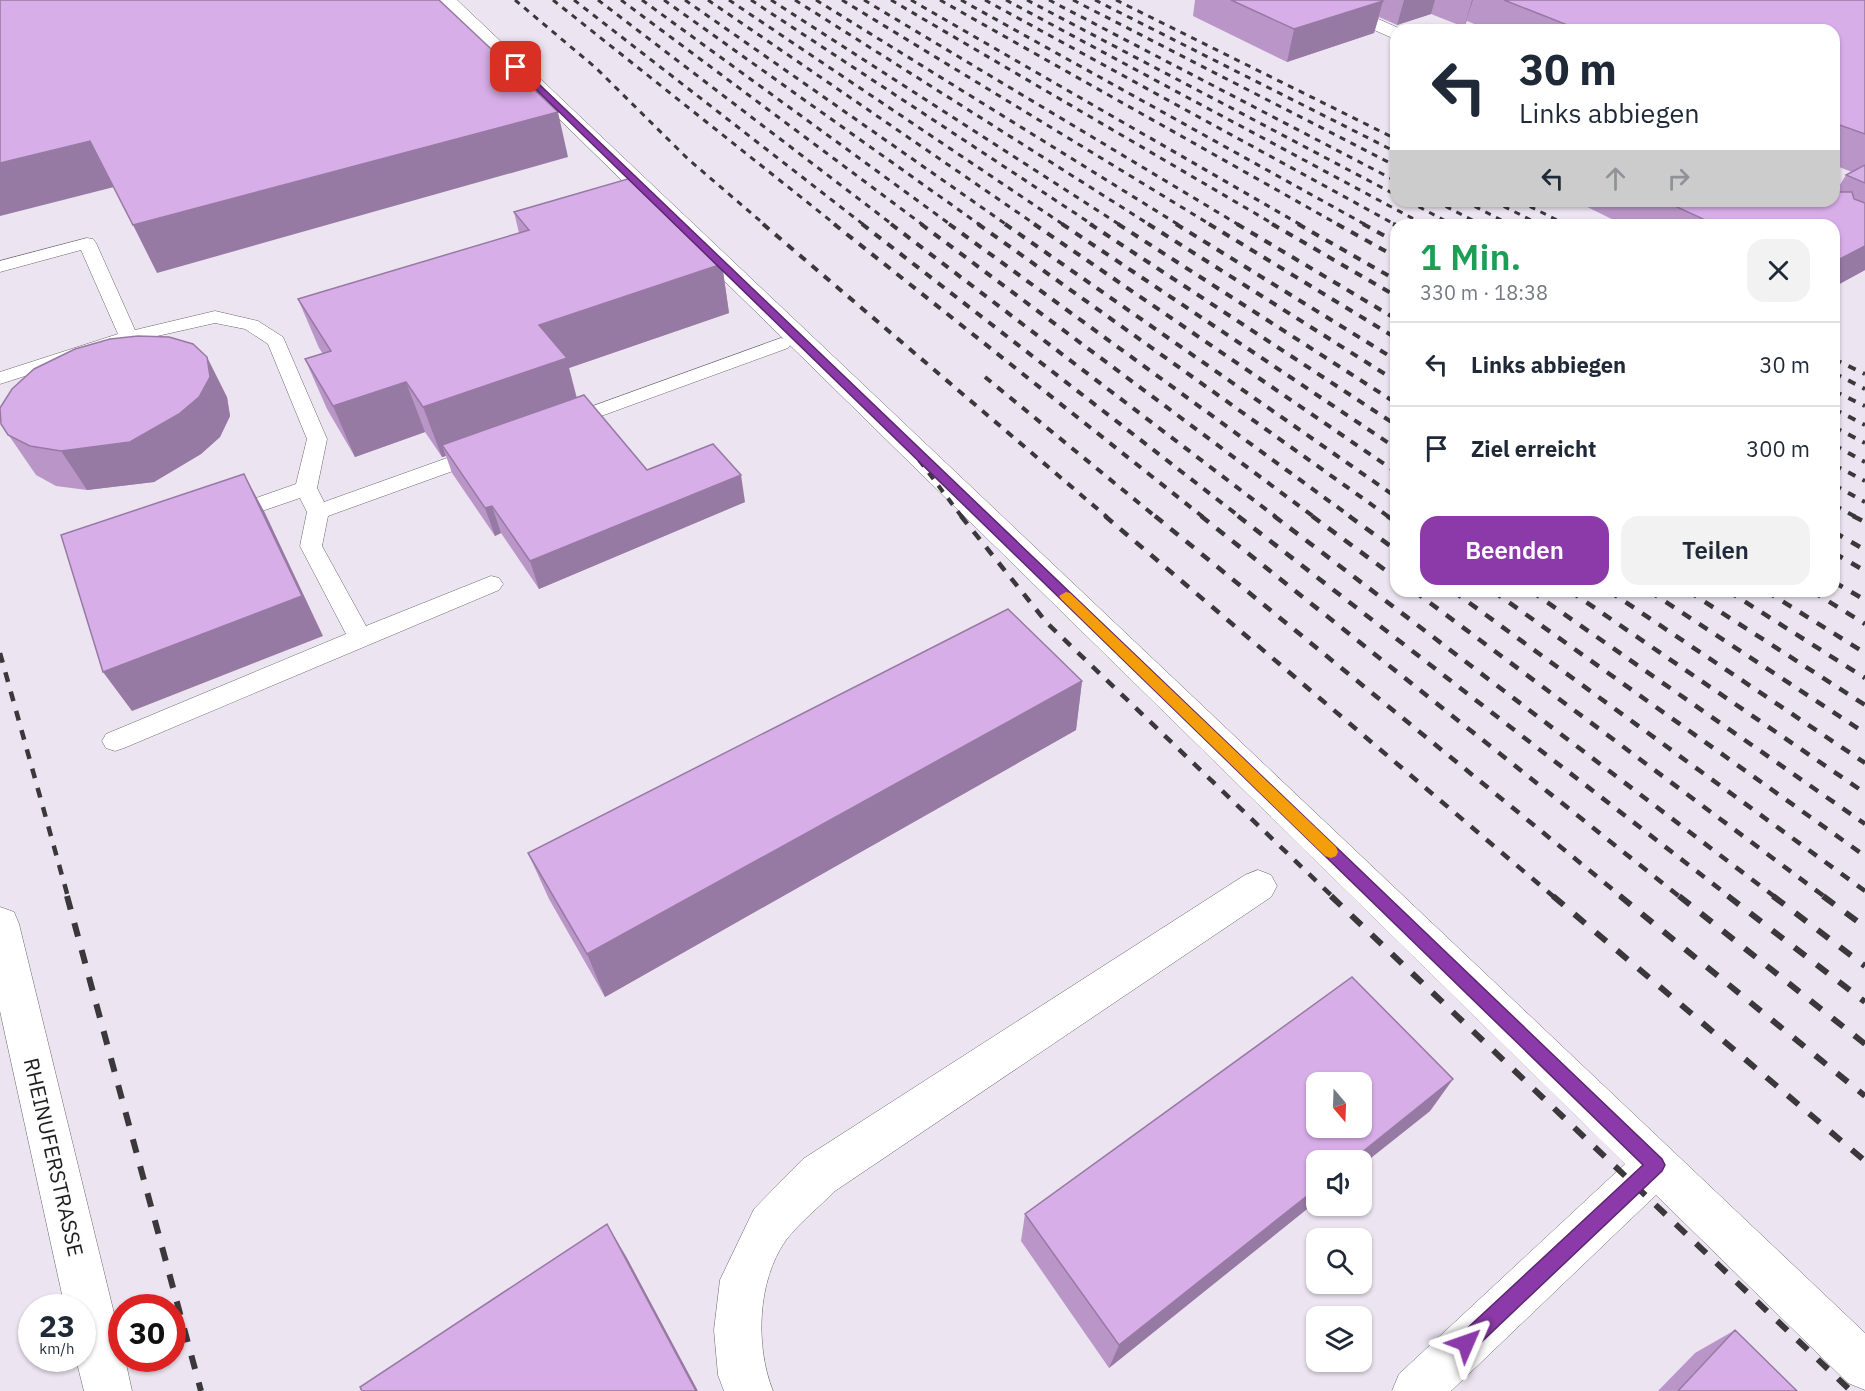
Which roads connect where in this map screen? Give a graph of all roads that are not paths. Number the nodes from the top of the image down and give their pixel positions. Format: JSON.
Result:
{"nodes":[{"id":1,"x":447,"y":0,"type":"edge"},
{"id":2,"x":1322,"y":0,"type":"edge"},
{"id":3,"x":1390,"y":30,"type":"edge"},
{"id":4,"x":0,"y":267,"type":"edge"},
{"id":5,"x":129,"y":337,"type":"junction"},
{"id":6,"x":781,"y":344,"type":"dead end"},
{"id":7,"x":0,"y":378,"type":"edge"},
{"id":8,"x":550,"y":428,"type":"edge"},
{"id":9,"x":506,"y":444,"type":"edge"},
{"id":10,"x":306,"y":488,"type":"junction"},
{"id":11,"x":318,"y":512,"type":"junction"},
{"id":12,"x":210,"y":522,"type":"edge"},
{"id":13,"x":491,"y":584,"type":"dead end"},
{"id":14,"x":361,"y":639,"type":"junction"},
{"id":15,"x":115,"y":741,"type":"dead end"},
{"id":16,"x":1258,"y":885,"type":"dead end"},
{"id":17,"x":0,"y":924,"type":"edge"},
{"id":18,"x":1656,"y":1165,"type":"junction"},
{"id":19,"x":1865,"y":1366,"type":"edge"},
{"id":20,"x":108,"y":1391,"type":"edge"},
{"id":21,"x":748,"y":1391,"type":"edge"},
{"id":22,"x":1416,"y":1391,"type":"edge"}],
"edges":[{"from":1,"to":18,"type":"street"},
{"from":2,"to":3,"type":"street"},
{"from":4,"to":5,"type":"lane"},
{"from":5,"to":7,"type":"lane"},
{"from":5,"to":10,"type":"lane"},
{"from":6,"to":8,"type":"lane"},
{"from":9,"to":11,"type":"lane"},
{"from":10,"to":11,"type":"lane"},
{"from":10,"to":12,"type":"lane"},
{"from":11,"to":14,"type":"lane"},
{"from":13,"to":14,"type":"lane"},
{"from":14,"to":15,"type":"lane"},
{"from":16,"to":21,"type":"street"},
{"from":17,"to":20,"type":"street","name":"RHEINUFERSTRASSE"},
{"from":18,"to":19,"type":"street"},
{"from":18,"to":22,"type":"street"}]}
